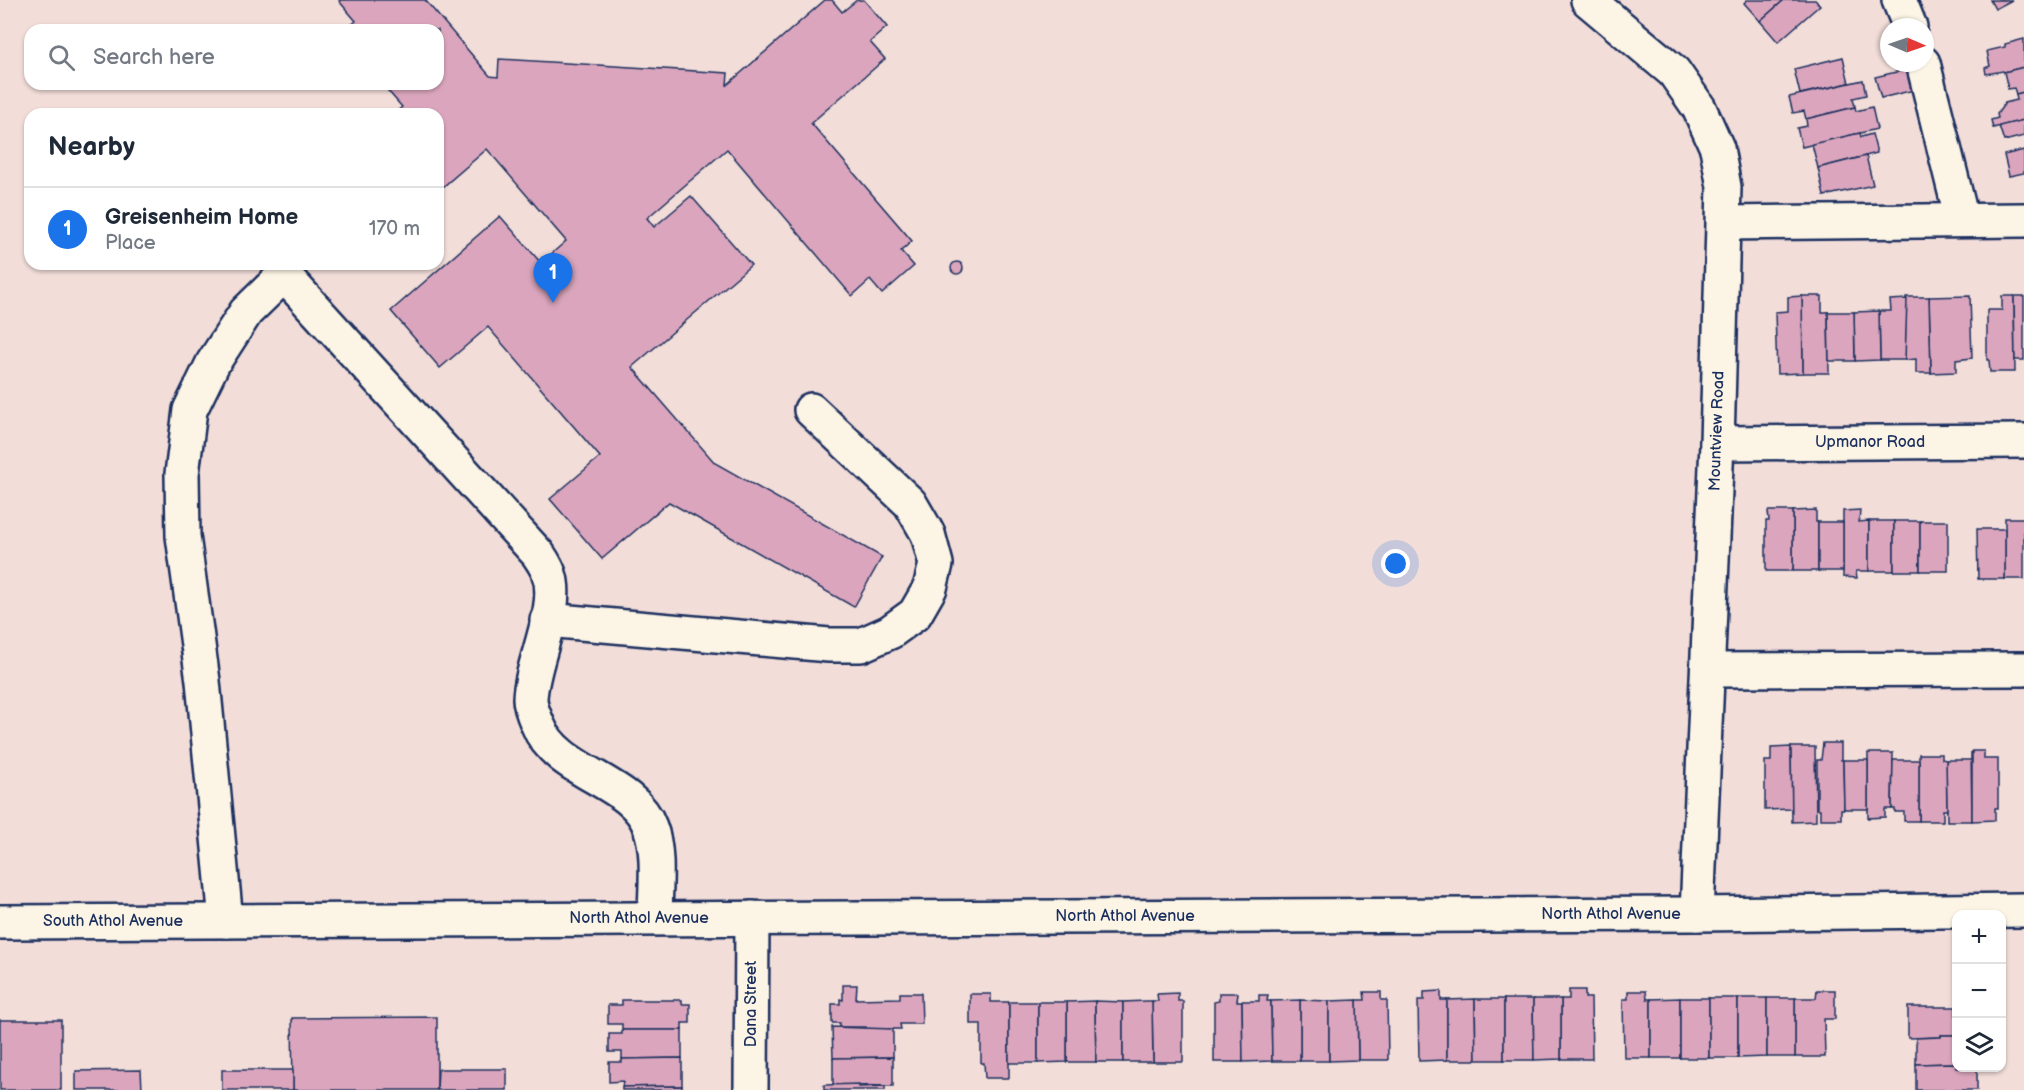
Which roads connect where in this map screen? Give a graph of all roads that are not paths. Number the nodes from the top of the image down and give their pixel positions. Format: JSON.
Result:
{"nodes":[{"id":1,"x":1899,"y":0,"type":"edge"},
{"id":2,"x":1595,"y":2,"type":"edge"},
{"id":3,"x":1906,"y":18,"type":"edge"},
{"id":4,"x":1925,"y":72,"type":"edge"},
{"id":5,"x":1962,"y":220,"type":"junction"},
{"id":6,"x":2024,"y":220,"type":"edge"},
{"id":7,"x":1724,"y":223,"type":"junction"},
{"id":8,"x":811,"y":410,"type":"dead end"},
{"id":9,"x":2024,"y":441,"type":"edge"},
{"id":10,"x":1717,"y":443,"type":"junction"},
{"id":11,"x":547,"y":620,"type":"junction"},
{"id":12,"x":2024,"y":669,"type":"edge"},
{"id":13,"x":1708,"y":670,"type":"junction"},
{"id":14,"x":2024,"y":910,"type":"edge"},
{"id":15,"x":1697,"y":914,"type":"junction"},
{"id":16,"x":655,"y":918,"type":"junction"},
{"id":17,"x":752,"y":918,"type":"junction"},
{"id":18,"x":226,"y":921,"type":"junction"},
{"id":19,"x":0,"y":922,"type":"edge"},
{"id":20,"x":751,"y":1090,"type":"edge"}],
"edges":[{"from":1,"to":3,"type":"street"},
{"from":2,"to":7,"type":"street","name":"Mountview Road"},
{"from":4,"to":5,"type":"street"},
{"from":5,"to":6,"type":"street"},
{"from":5,"to":7,"type":"street"},
{"from":7,"to":10,"type":"street","name":"Mountview Road"},
{"from":8,"to":11,"type":"street"},
{"from":9,"to":10,"type":"street","name":"Upmanor Road"},
{"from":10,"to":13,"type":"street","name":"Mountview Road"},
{"from":11,"to":16,"type":"street"},
{"from":11,"to":18,"type":"street"},
{"from":12,"to":13,"type":"street"},
{"from":13,"to":15,"type":"street","name":"Mountview Road"},
{"from":14,"to":15,"type":"street","name":"North Athol Avenue"},
{"from":15,"to":17,"type":"street","name":"North Athol Avenue"},
{"from":16,"to":17,"type":"street","name":"North Athol Avenue"},
{"from":16,"to":18,"type":"street","name":"North Athol Avenue"},
{"from":17,"to":20,"type":"street","name":"Dana Street"},
{"from":18,"to":19,"type":"street","name":"South Athol Avenue"}]}
